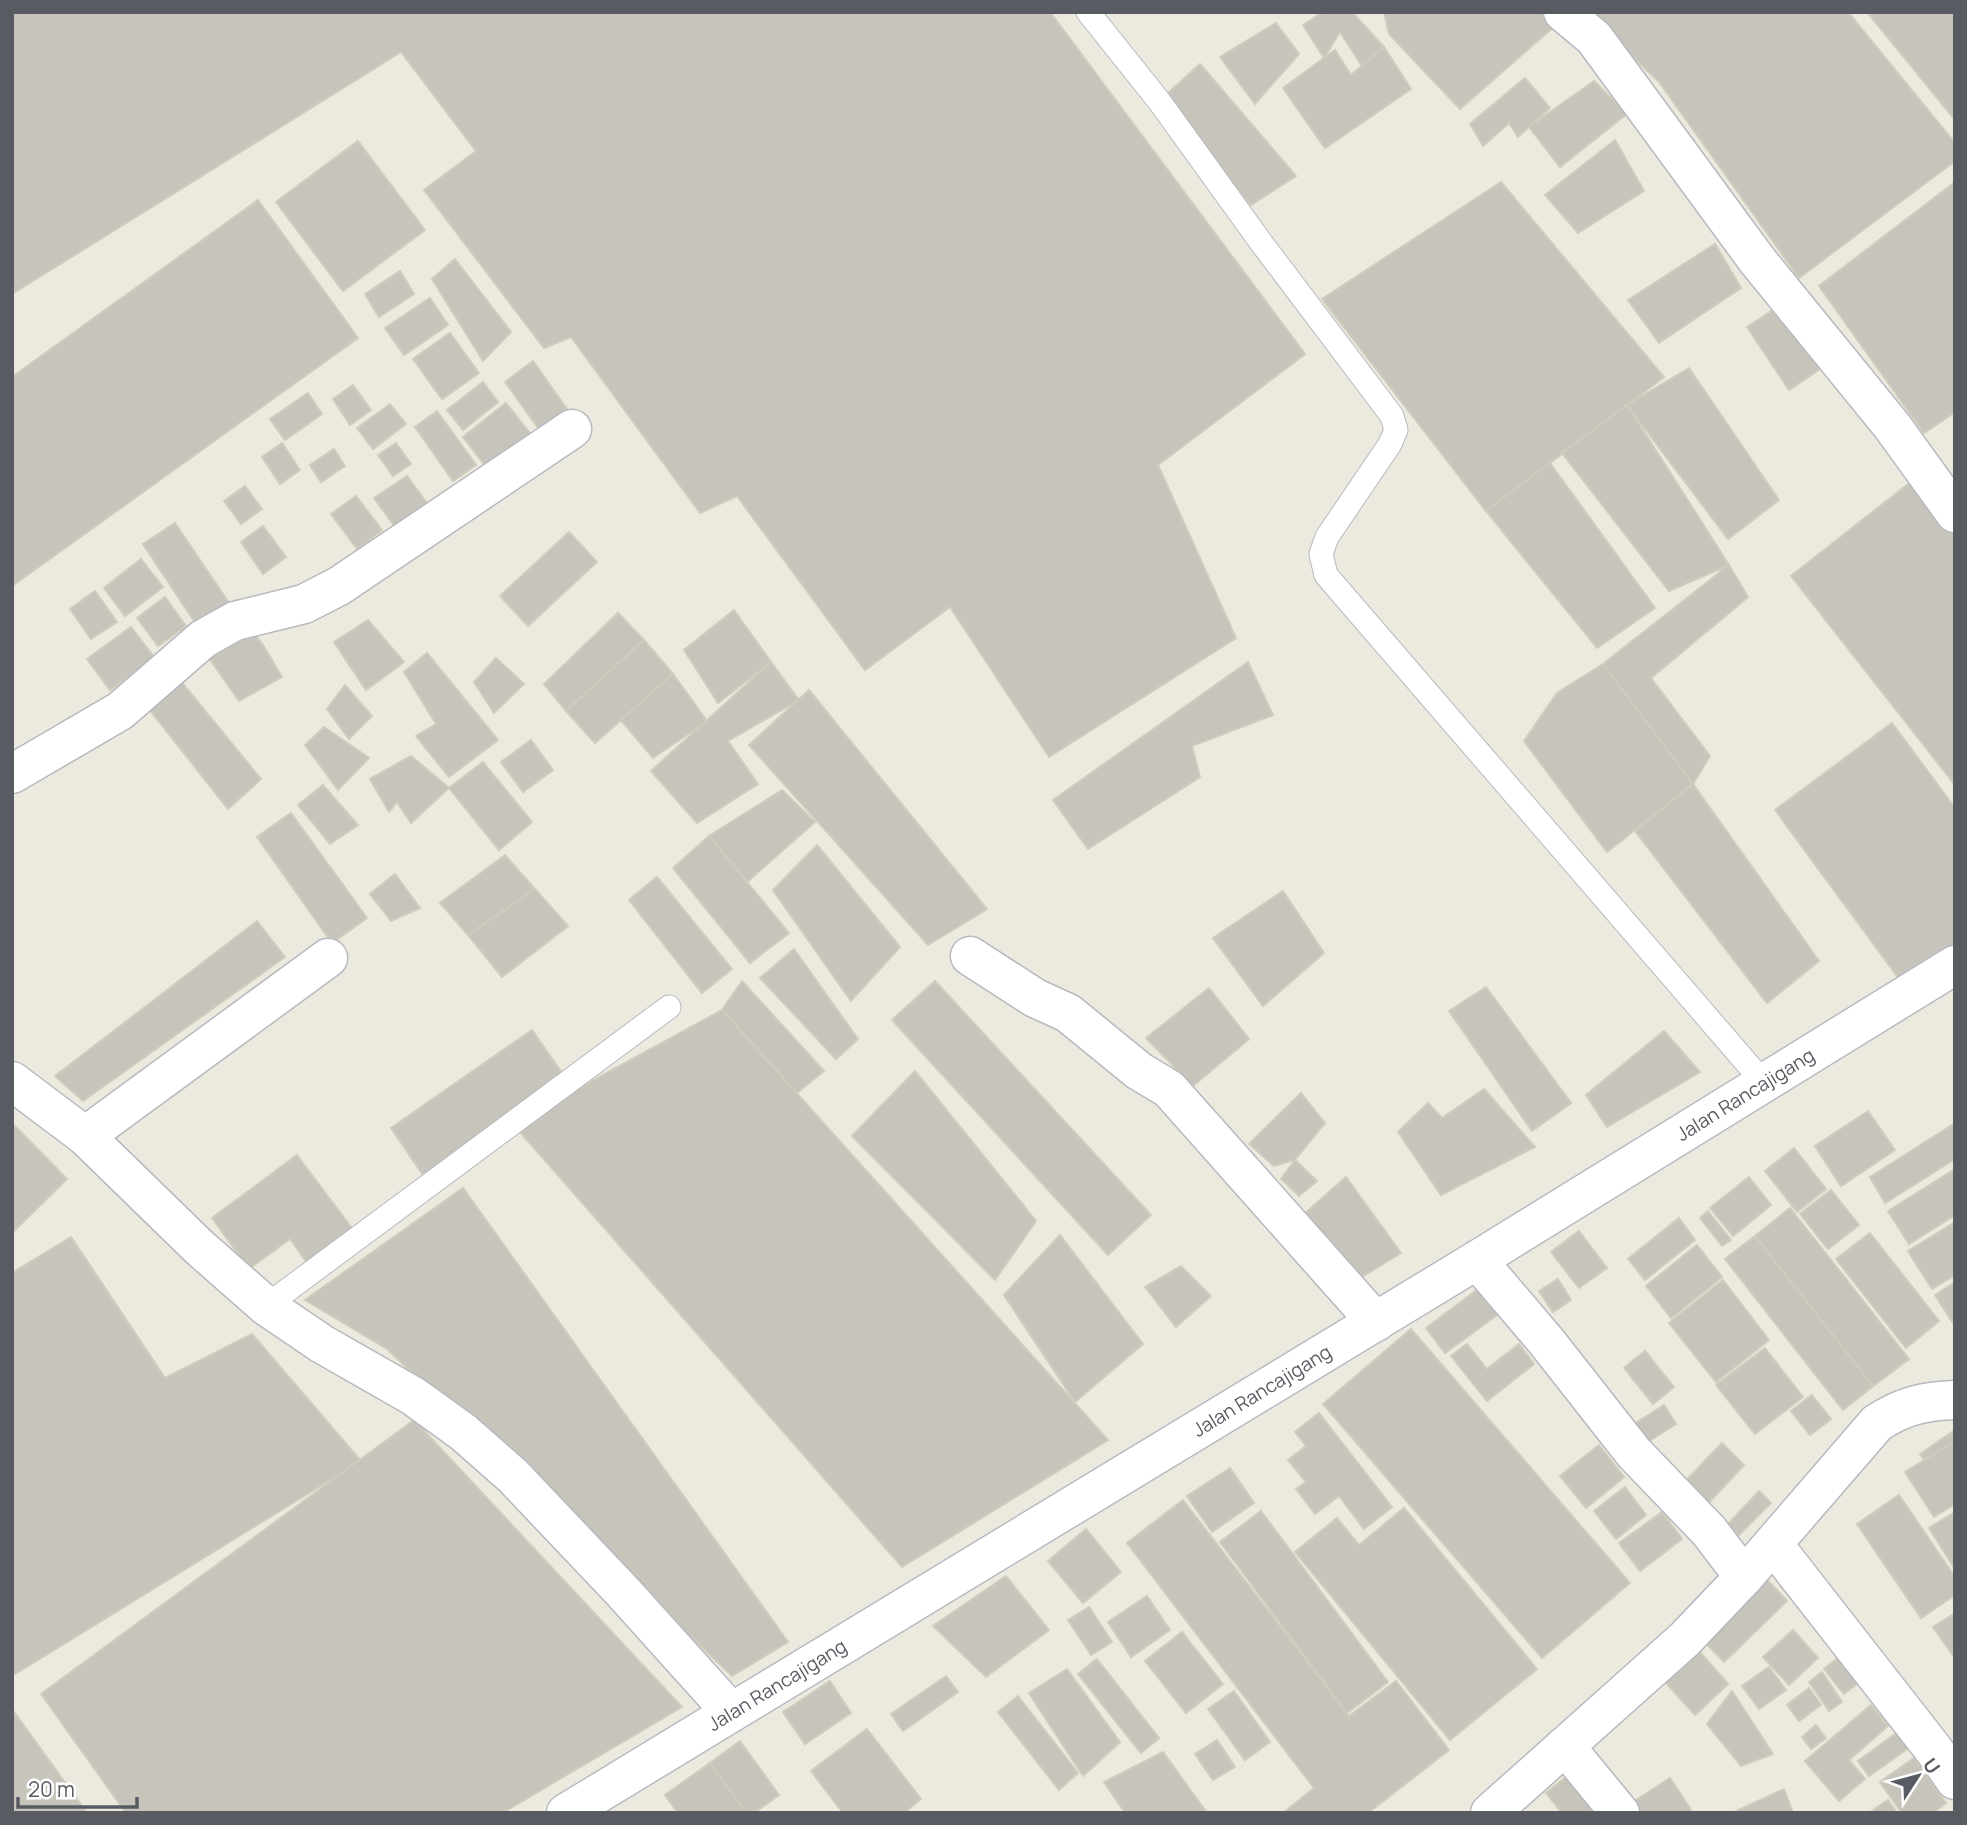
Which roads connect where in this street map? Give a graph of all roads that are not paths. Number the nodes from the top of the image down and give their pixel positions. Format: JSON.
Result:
{"nodes":[{"id":1,"x":1088,"y":12,"type":"edge"},
{"id":2,"x":1563,"y":12,"type":"edge"},
{"id":3,"x":572,"y":429,"type":"dead end"},
{"id":4,"x":1955,"y":513,"type":"edge"},
{"id":5,"x":12,"y":774,"type":"edge"},
{"id":6,"x":970,"y":956,"type":"dead end"},
{"id":7,"x":328,"y":958,"type":"dead end"},
{"id":8,"x":1955,"y":965,"type":"edge"},
{"id":9,"x":669,"y":1007,"type":"dead end"},
{"id":10,"x":12,"y":1081,"type":"edge"},
{"id":11,"x":1764,"y":1083,"type":"junction"},
{"id":12,"x":85,"y":1136,"type":"junction"},
{"id":13,"x":1477,"y":1260,"type":"junction"},
{"id":14,"x":266,"y":1306,"type":"junction"},
{"id":15,"x":1376,"y":1322,"type":"junction"},
{"id":16,"x":1955,"y":1400,"type":"edge"},
{"id":17,"x":1773,"y":1544,"type":"junction"},
{"id":18,"x":1725,"y":1552,"type":"junction"},
{"id":19,"x":730,"y":1712,"type":"junction"},
{"id":20,"x":1565,"y":1746,"type":"junction"},
{"id":21,"x":1955,"y":1780,"type":"edge"},
{"id":22,"x":566,"y":1813,"type":"edge"},
{"id":23,"x":1490,"y":1813,"type":"edge"},
{"id":24,"x":1620,"y":1813,"type":"edge"}],
"edges":[{"from":1,"to":11,"type":"lane"},
{"from":2,"to":4,"type":"street"},
{"from":3,"to":5,"type":"street"},
{"from":6,"to":15,"type":"street"},
{"from":7,"to":12,"type":"street"},
{"from":8,"to":11,"type":"street","name":"Jalan Rancajigang"},
{"from":9,"to":14,"type":"lane"},
{"from":10,"to":12,"type":"street"},
{"from":11,"to":13,"type":"street","name":"Jalan Rancajigang"},
{"from":12,"to":14,"type":"street"},
{"from":13,"to":15,"type":"street","name":"Jalan Rancajigang"},
{"from":13,"to":18,"type":"street"},
{"from":14,"to":19,"type":"street"},
{"from":15,"to":19,"type":"street","name":"Jalan Rancajigang"},
{"from":16,"to":17,"type":"street"},
{"from":17,"to":18,"type":"street"},
{"from":17,"to":21,"type":"street"},
{"from":18,"to":20,"type":"street"},
{"from":19,"to":22,"type":"street","name":"Jalan Rancajigang"},
{"from":20,"to":23,"type":"street"},
{"from":20,"to":24,"type":"street"}]}
